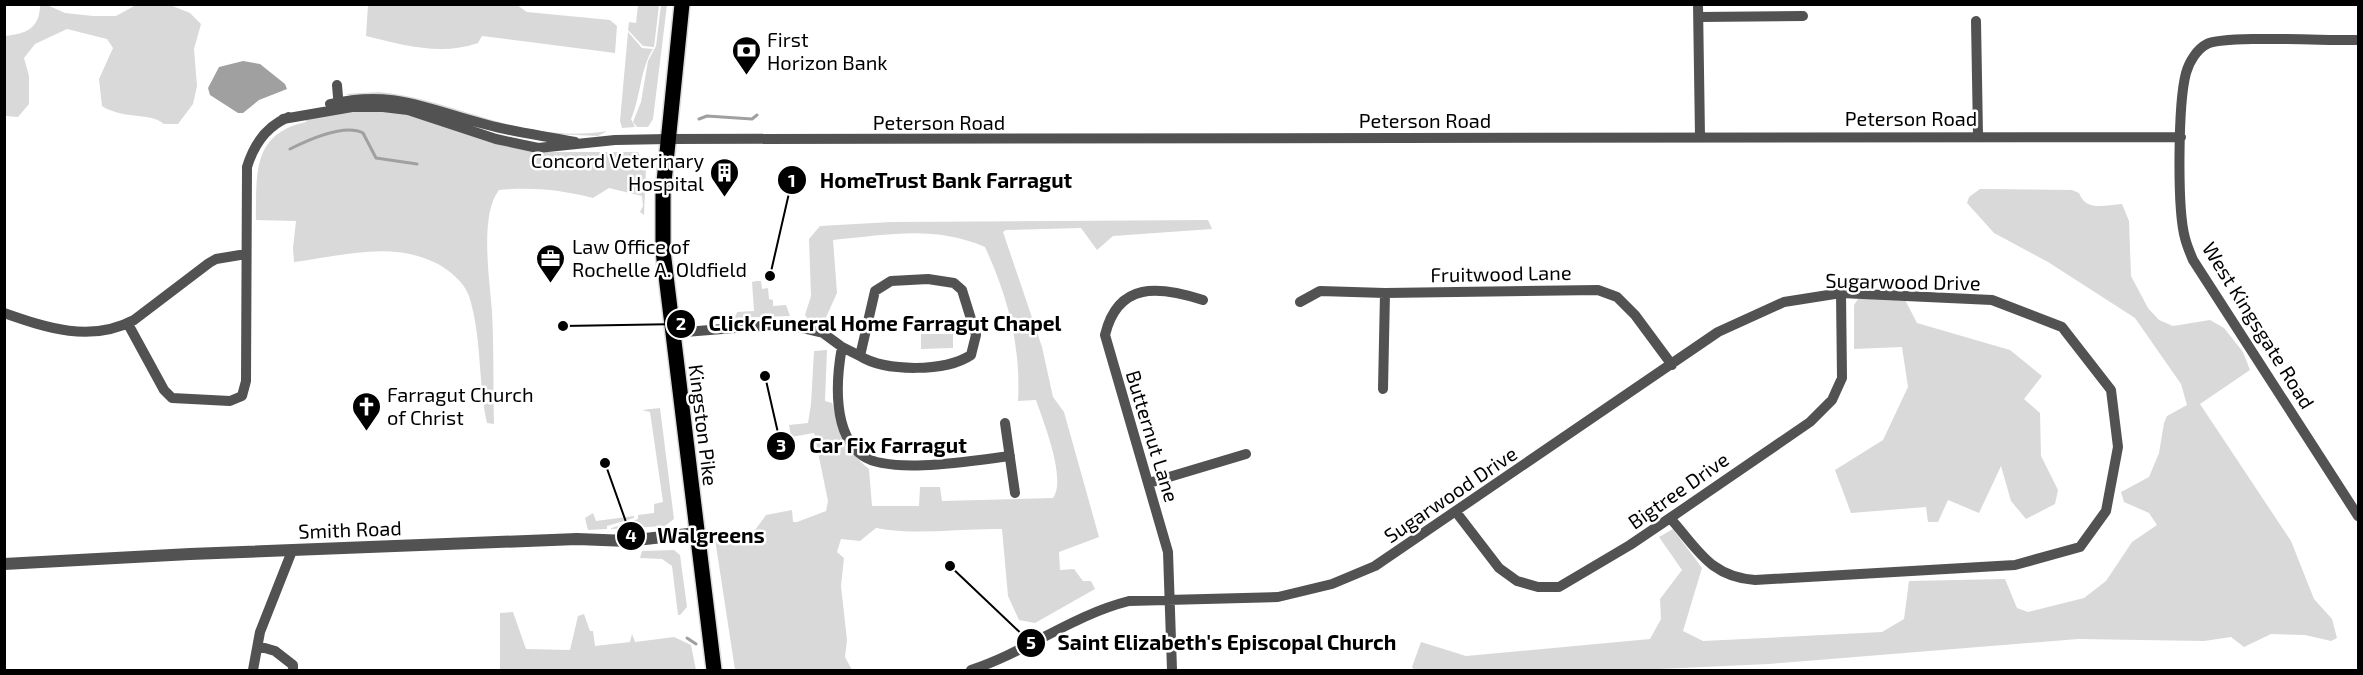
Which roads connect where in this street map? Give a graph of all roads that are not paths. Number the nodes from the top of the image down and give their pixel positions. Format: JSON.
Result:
{"nodes":[{"id":1,"x":682,"y":4,"type":"edge"},
{"id":2,"x":1698,"y":4,"type":"edge"},
{"id":3,"x":1803,"y":16,"type":"dead end"},
{"id":4,"x":1699,"y":17,"type":"junction"},
{"id":5,"x":1976,"y":21,"type":"dead end"},
{"id":6,"x":2358,"y":40,"type":"edge"},
{"id":7,"x":337,"y":85,"type":"dead end"},
{"id":8,"x":339,"y":106,"type":"junction"},
{"id":9,"x":1978,"y":135,"type":"junction"},
{"id":10,"x":1700,"y":137,"type":"junction"},
{"id":11,"x":2181,"y":137,"type":"junction"},
{"id":12,"x":668,"y":139,"type":"junction"},
{"id":13,"x":246,"y":254,"type":"junction"},
{"id":14,"x":1385,"y":293,"type":"junction"},
{"id":15,"x":1841,"y":294,"type":"junction"},
{"id":16,"x":1203,"y":300,"type":"dead end"},
{"id":17,"x":1300,"y":302,"type":"dead end"},
{"id":18,"x":4,"y":313,"type":"edge"},
{"id":19,"x":128,"y":324,"type":"junction"},
{"id":20,"x":672,"y":333,"type":"junction"},
{"id":21,"x":842,"y":347,"type":"junction"},
{"id":22,"x":860,"y":356,"type":"junction"},
{"id":23,"x":1672,"y":365,"type":"junction"},
{"id":24,"x":1383,"y":389,"type":"dead end"},
{"id":25,"x":1005,"y":423,"type":"dead end"},
{"id":26,"x":1246,"y":454,"type":"dead end"},
{"id":27,"x":1010,"y":456,"type":"junction"},
{"id":28,"x":1149,"y":483,"type":"junction"},
{"id":29,"x":1015,"y":493,"type":"dead end"},
{"id":30,"x":1456,"y":512,"type":"junction"},
{"id":31,"x":2358,"y":516,"type":"edge"},
{"id":32,"x":1670,"y":518,"type":"junction"},
{"id":33,"x":697,"y":533,"type":"junction"},
{"id":34,"x":292,"y":551,"type":"junction"},
{"id":35,"x":4,"y":564,"type":"edge"},
{"id":36,"x":1171,"y":599,"type":"junction"},
{"id":37,"x":258,"y":645,"type":"junction"},
{"id":38,"x":253,"y":670,"type":"edge"},
{"id":39,"x":293,"y":670,"type":"edge"},
{"id":40,"x":714,"y":670,"type":"edge"},
{"id":41,"x":971,"y":670,"type":"edge"},
{"id":42,"x":1172,"y":670,"type":"edge"}],
"edges":[{"from":1,"to":12,"type":"main road","name":"Kingston Pike"},
{"from":2,"to":4,"type":"street"},
{"from":3,"to":4,"type":"street"},
{"from":4,"to":10,"type":"street"},
{"from":5,"to":9,"type":"street"},
{"from":6,"to":11,"type":"street","name":"West Kingsgate Road"},
{"from":7,"to":8,"type":"street"},
{"from":8,"to":12,"type":"street","name":"Peterson Road"},
{"from":8,"to":13,"type":"street","name":"Peterson Road"},
{"from":9,"to":10,"type":"street","name":"Peterson Road"},
{"from":9,"to":11,"type":"street","name":"Peterson Road"},
{"from":10,"to":12,"type":"street","name":"Peterson Road"},
{"from":11,"to":31,"type":"street","name":"West Kingsgate Road"},
{"from":12,"to":20,"type":"main road","name":"Kingston Pike"},
{"from":13,"to":19,"type":"street"},
{"from":13,"to":19,"type":"street"},
{"from":14,"to":17,"type":"street","name":"Fruitwood Lane"},
{"from":14,"to":23,"type":"street","name":"Fruitwood Lane"},
{"from":14,"to":24,"type":"street"},
{"from":15,"to":23,"type":"street","name":"Sugarwood Drive"},
{"from":15,"to":32,"type":"street","name":"Bigtree Drive"},
{"from":15,"to":32,"type":"street","name":"Sugarwood Drive"},
{"from":16,"to":28,"type":"street","name":"Butternut Lane"},
{"from":18,"to":19,"type":"street"},
{"from":20,"to":21,"type":"street"},
{"from":20,"to":33,"type":"main road","name":"Kingston Pike"},
{"from":21,"to":22,"type":"street"},
{"from":21,"to":27,"type":"street"},
{"from":22,"to":22,"type":"street"},
{"from":23,"to":30,"type":"street","name":"Sugarwood Drive"},
{"from":25,"to":27,"type":"street"},
{"from":26,"to":28,"type":"street"},
{"from":27,"to":29,"type":"street"},
{"from":28,"to":36,"type":"street","name":"Butternut Lane"},
{"from":30,"to":32,"type":"street","name":"Bigtree Drive"},
{"from":30,"to":36,"type":"street","name":"Sugarwood Drive"},
{"from":33,"to":34,"type":"street","name":"Smith Road"},
{"from":33,"to":40,"type":"main road","name":"Kingston Pike"},
{"from":34,"to":35,"type":"street","name":"Smith Road"},
{"from":34,"to":37,"type":"street"},
{"from":36,"to":41,"type":"street","name":"Sugarwood Drive"},
{"from":36,"to":42,"type":"street","name":"Butternut Lane"},
{"from":37,"to":38,"type":"street"},
{"from":37,"to":39,"type":"street"}]}
